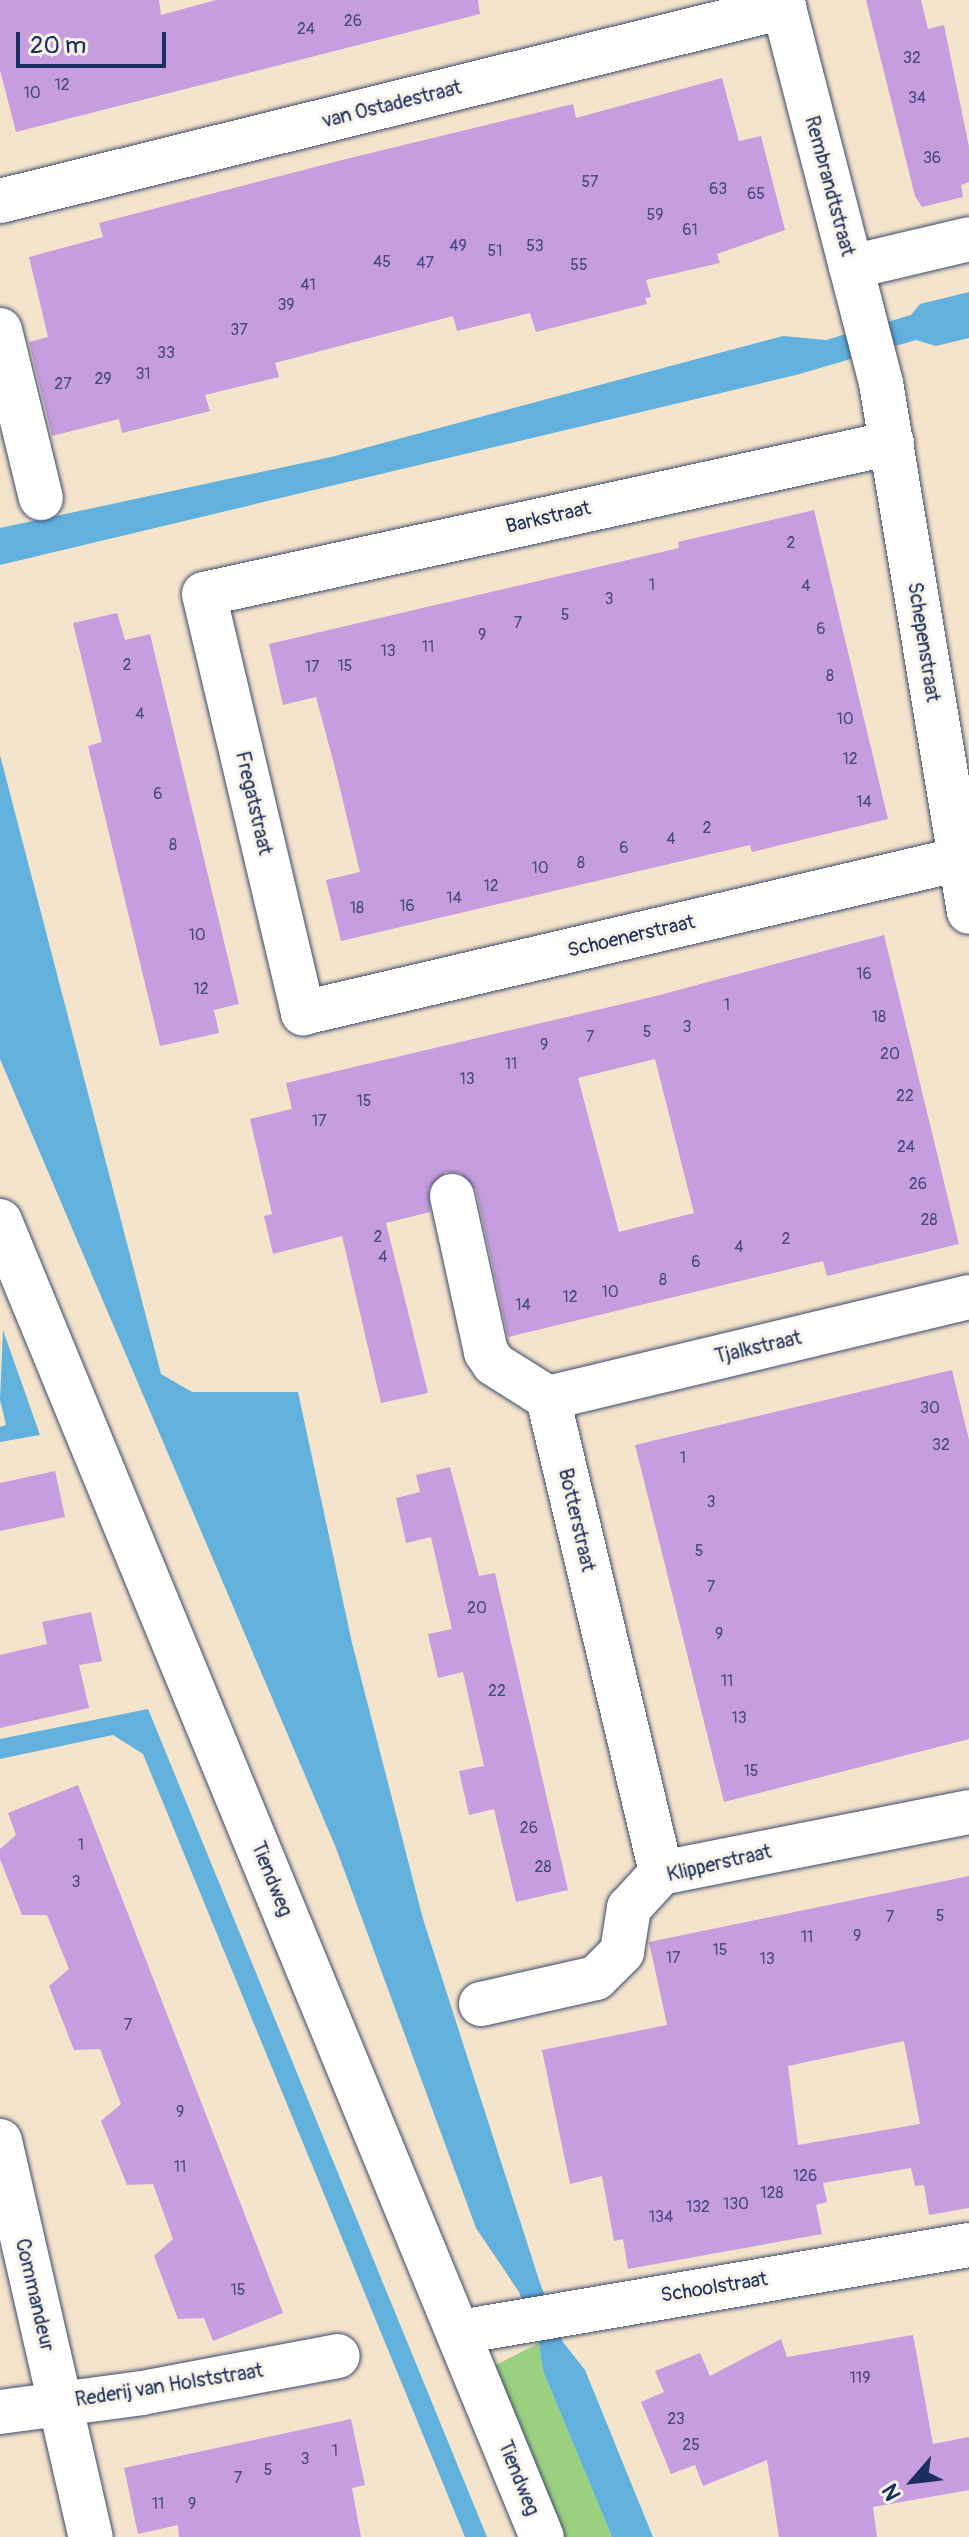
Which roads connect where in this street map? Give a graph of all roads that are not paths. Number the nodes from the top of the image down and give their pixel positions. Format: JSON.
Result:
{"nodes":[{"id":1,"x":783,"y":4,"type":"edge"},
{"id":2,"x":0,"y":201,"type":"edge"},
{"id":3,"x":969,"y":239,"type":"edge"},
{"id":4,"x":856,"y":284,"type":"junction"},
{"id":5,"x":0,"y":330,"type":"edge"},
{"id":6,"x":878,"y":372,"type":"joint"},
{"id":7,"x":892,"y":443,"type":"junction"},
{"id":8,"x":41,"y":498,"type":"dead end"},
{"id":9,"x":204,"y":594,"type":"joint"},
{"id":10,"x":960,"y":859,"type":"junction"},
{"id":11,"x":969,"y":912,"type":"edge"},
{"id":12,"x":303,"y":1013,"type":"joint"},
{"id":13,"x":452,"y":1196,"type":"dead end"},
{"id":14,"x":0,"y":1221,"type":"edge"},
{"id":15,"x":9,"y":1265,"type":"edge"},
{"id":16,"x":969,"y":1297,"type":"edge"},
{"id":17,"x":548,"y":1398,"type":"junction"},
{"id":18,"x":969,"y":1812,"type":"edge"},
{"id":19,"x":661,"y":1873,"type":"junction"},
{"id":20,"x":481,"y":2004,"type":"dead end"},
{"id":21,"x":0,"y":2141,"type":"edge"},
{"id":22,"x":969,"y":2245,"type":"edge"},
{"id":23,"x":460,"y":2332,"type":"junction"},
{"id":24,"x":338,"y":2356,"type":"dead end"},
{"id":25,"x":59,"y":2401,"type":"junction"},
{"id":26,"x":0,"y":2412,"type":"edge"},
{"id":27,"x":91,"y":2537,"type":"edge"},
{"id":28,"x":542,"y":2537,"type":"edge"}],
"edges":[{"from":1,"to":2,"type":"street","name":"van Ostadestraat"},
{"from":1,"to":4,"type":"street","name":"Rembrandtstraat"},
{"from":3,"to":4,"type":"street"},
{"from":4,"to":6,"type":"street","name":"Rembrandtstraat"},
{"from":5,"to":8,"type":"street"},
{"from":6,"to":7,"type":"street","name":"Schepenstraat"},
{"from":7,"to":9,"type":"street","name":"Barkstraat"},
{"from":7,"to":10,"type":"street","name":"Schepenstraat"},
{"from":9,"to":12,"type":"street","name":"Fregatstraat"},
{"from":10,"to":11,"type":"street","name":"Schepenstraat"},
{"from":10,"to":12,"type":"street","name":"Schoenerstraat"},
{"from":13,"to":17,"type":"street"},
{"from":14,"to":15,"type":"street","name":"Tiendweg"},
{"from":15,"to":23,"type":"street","name":"Tiendweg"},
{"from":16,"to":17,"type":"street","name":"Tjalkstraat"},
{"from":17,"to":19,"type":"street","name":"Botterstraat"},
{"from":18,"to":19,"type":"street","name":"Klipperstraat"},
{"from":19,"to":20,"type":"street","name":"Klipperstraat"},
{"from":21,"to":25,"type":"street","name":"Commandeur"},
{"from":22,"to":23,"type":"street","name":"Schoolstraat"},
{"from":23,"to":28,"type":"street","name":"Tiendweg"},
{"from":24,"to":25,"type":"street","name":"Rederij van Holststraat"},
{"from":25,"to":26,"type":"street","name":"Rederij van Holststraat"},
{"from":25,"to":27,"type":"street","name":"Commandeur"}]}
